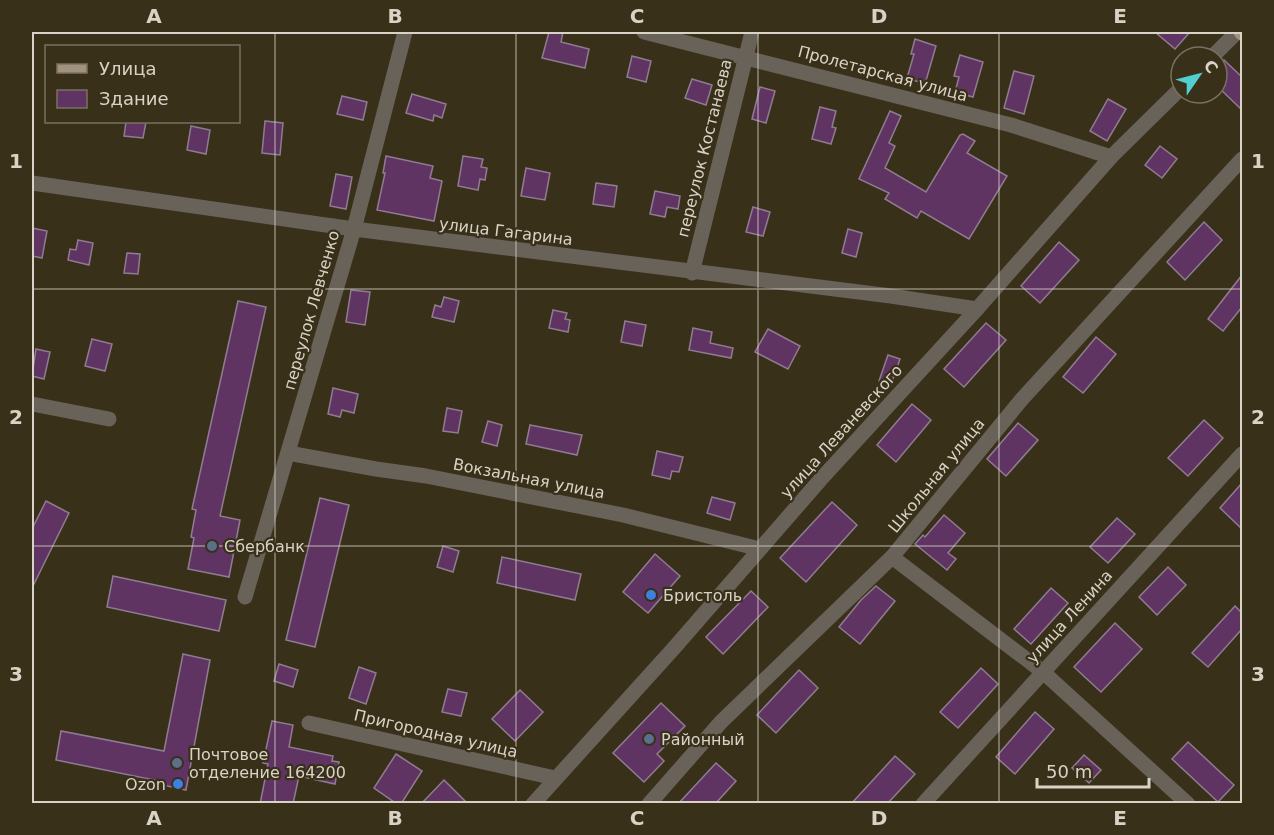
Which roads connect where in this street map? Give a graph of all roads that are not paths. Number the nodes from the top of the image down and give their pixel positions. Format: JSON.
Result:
{"nodes":[{"id":1,"x":405,"y":32,"type":"edge"},
{"id":2,"x":644,"y":32,"type":"edge"},
{"id":3,"x":752,"y":32,"type":"edge"},
{"id":4,"x":1240,"y":32,"type":"edge"},
{"id":5,"x":1225,"y":45,"type":"edge"},
{"id":6,"x":745,"y":56,"type":"junction"},
{"id":7,"x":1169,"y":100,"type":"edge"},
{"id":8,"x":1111,"y":157,"type":"junction"},
{"id":9,"x":1242,"y":159,"type":"edge"},
{"id":10,"x":32,"y":183,"type":"edge"},
{"id":11,"x":354,"y":229,"type":"junction"},
{"id":12,"x":692,"y":273,"type":"junction"},
{"id":13,"x":977,"y":309,"type":"junction"},
{"id":14,"x":32,"y":404,"type":"edge"},
{"id":15,"x":109,"y":419,"type":"dead end"},
{"id":16,"x":288,"y":453,"type":"junction"},
{"id":17,"x":1242,"y":453,"type":"edge"},
{"id":18,"x":760,"y":549,"type":"junction"},
{"id":19,"x":892,"y":557,"type":"junction"},
{"id":20,"x":244,"y":597,"type":"dead end"},
{"id":21,"x":1043,"y":672,"type":"junction"},
{"id":22,"x":309,"y":723,"type":"dead end"},
{"id":23,"x":555,"y":778,"type":"junction"},
{"id":24,"x":533,"y":804,"type":"edge"},
{"id":25,"x":649,"y":804,"type":"edge"},
{"id":26,"x":923,"y":804,"type":"edge"},
{"id":27,"x":1188,"y":804,"type":"edge"}],
"edges":[{"from":1,"to":11,"type":"street","name":"переулок Левченко"},
{"from":2,"to":6,"type":"street","name":"Пролетарская улица"},
{"from":3,"to":6,"type":"street","name":"переулок Костанаева"},
{"from":4,"to":5,"type":"street"},
{"from":6,"to":8,"type":"street","name":"Пролетарская улица"},
{"from":6,"to":12,"type":"street","name":"переулок Костанаева"},
{"from":7,"to":8,"type":"street","name":"улица Леваневского"},
{"from":8,"to":13,"type":"street","name":"улица Леваневского"},
{"from":9,"to":19,"type":"street","name":"Школьная улица"},
{"from":10,"to":11,"type":"street","name":"улица Гагарина"},
{"from":11,"to":12,"type":"street","name":"улица Гагарина"},
{"from":11,"to":16,"type":"street","name":"переулок Левченко"},
{"from":12,"to":13,"type":"street","name":"улица Гагарина"},
{"from":13,"to":18,"type":"street","name":"улица Леваневского"},
{"from":14,"to":15,"type":"street"},
{"from":16,"to":18,"type":"street","name":"Вокзальная улица"},
{"from":16,"to":20,"type":"street","name":"переулок Левченко"},
{"from":17,"to":21,"type":"street","name":"улица Ленина"},
{"from":18,"to":23,"type":"street","name":"улица Леваневского"},
{"from":19,"to":21,"type":"street"},
{"from":19,"to":25,"type":"street","name":"Школьная улица"},
{"from":21,"to":26,"type":"street","name":"улица Ленина"},
{"from":21,"to":27,"type":"street"},
{"from":22,"to":23,"type":"street","name":"Пригородная улица"},
{"from":23,"to":24,"type":"street","name":"улица Леваневского"}]}
